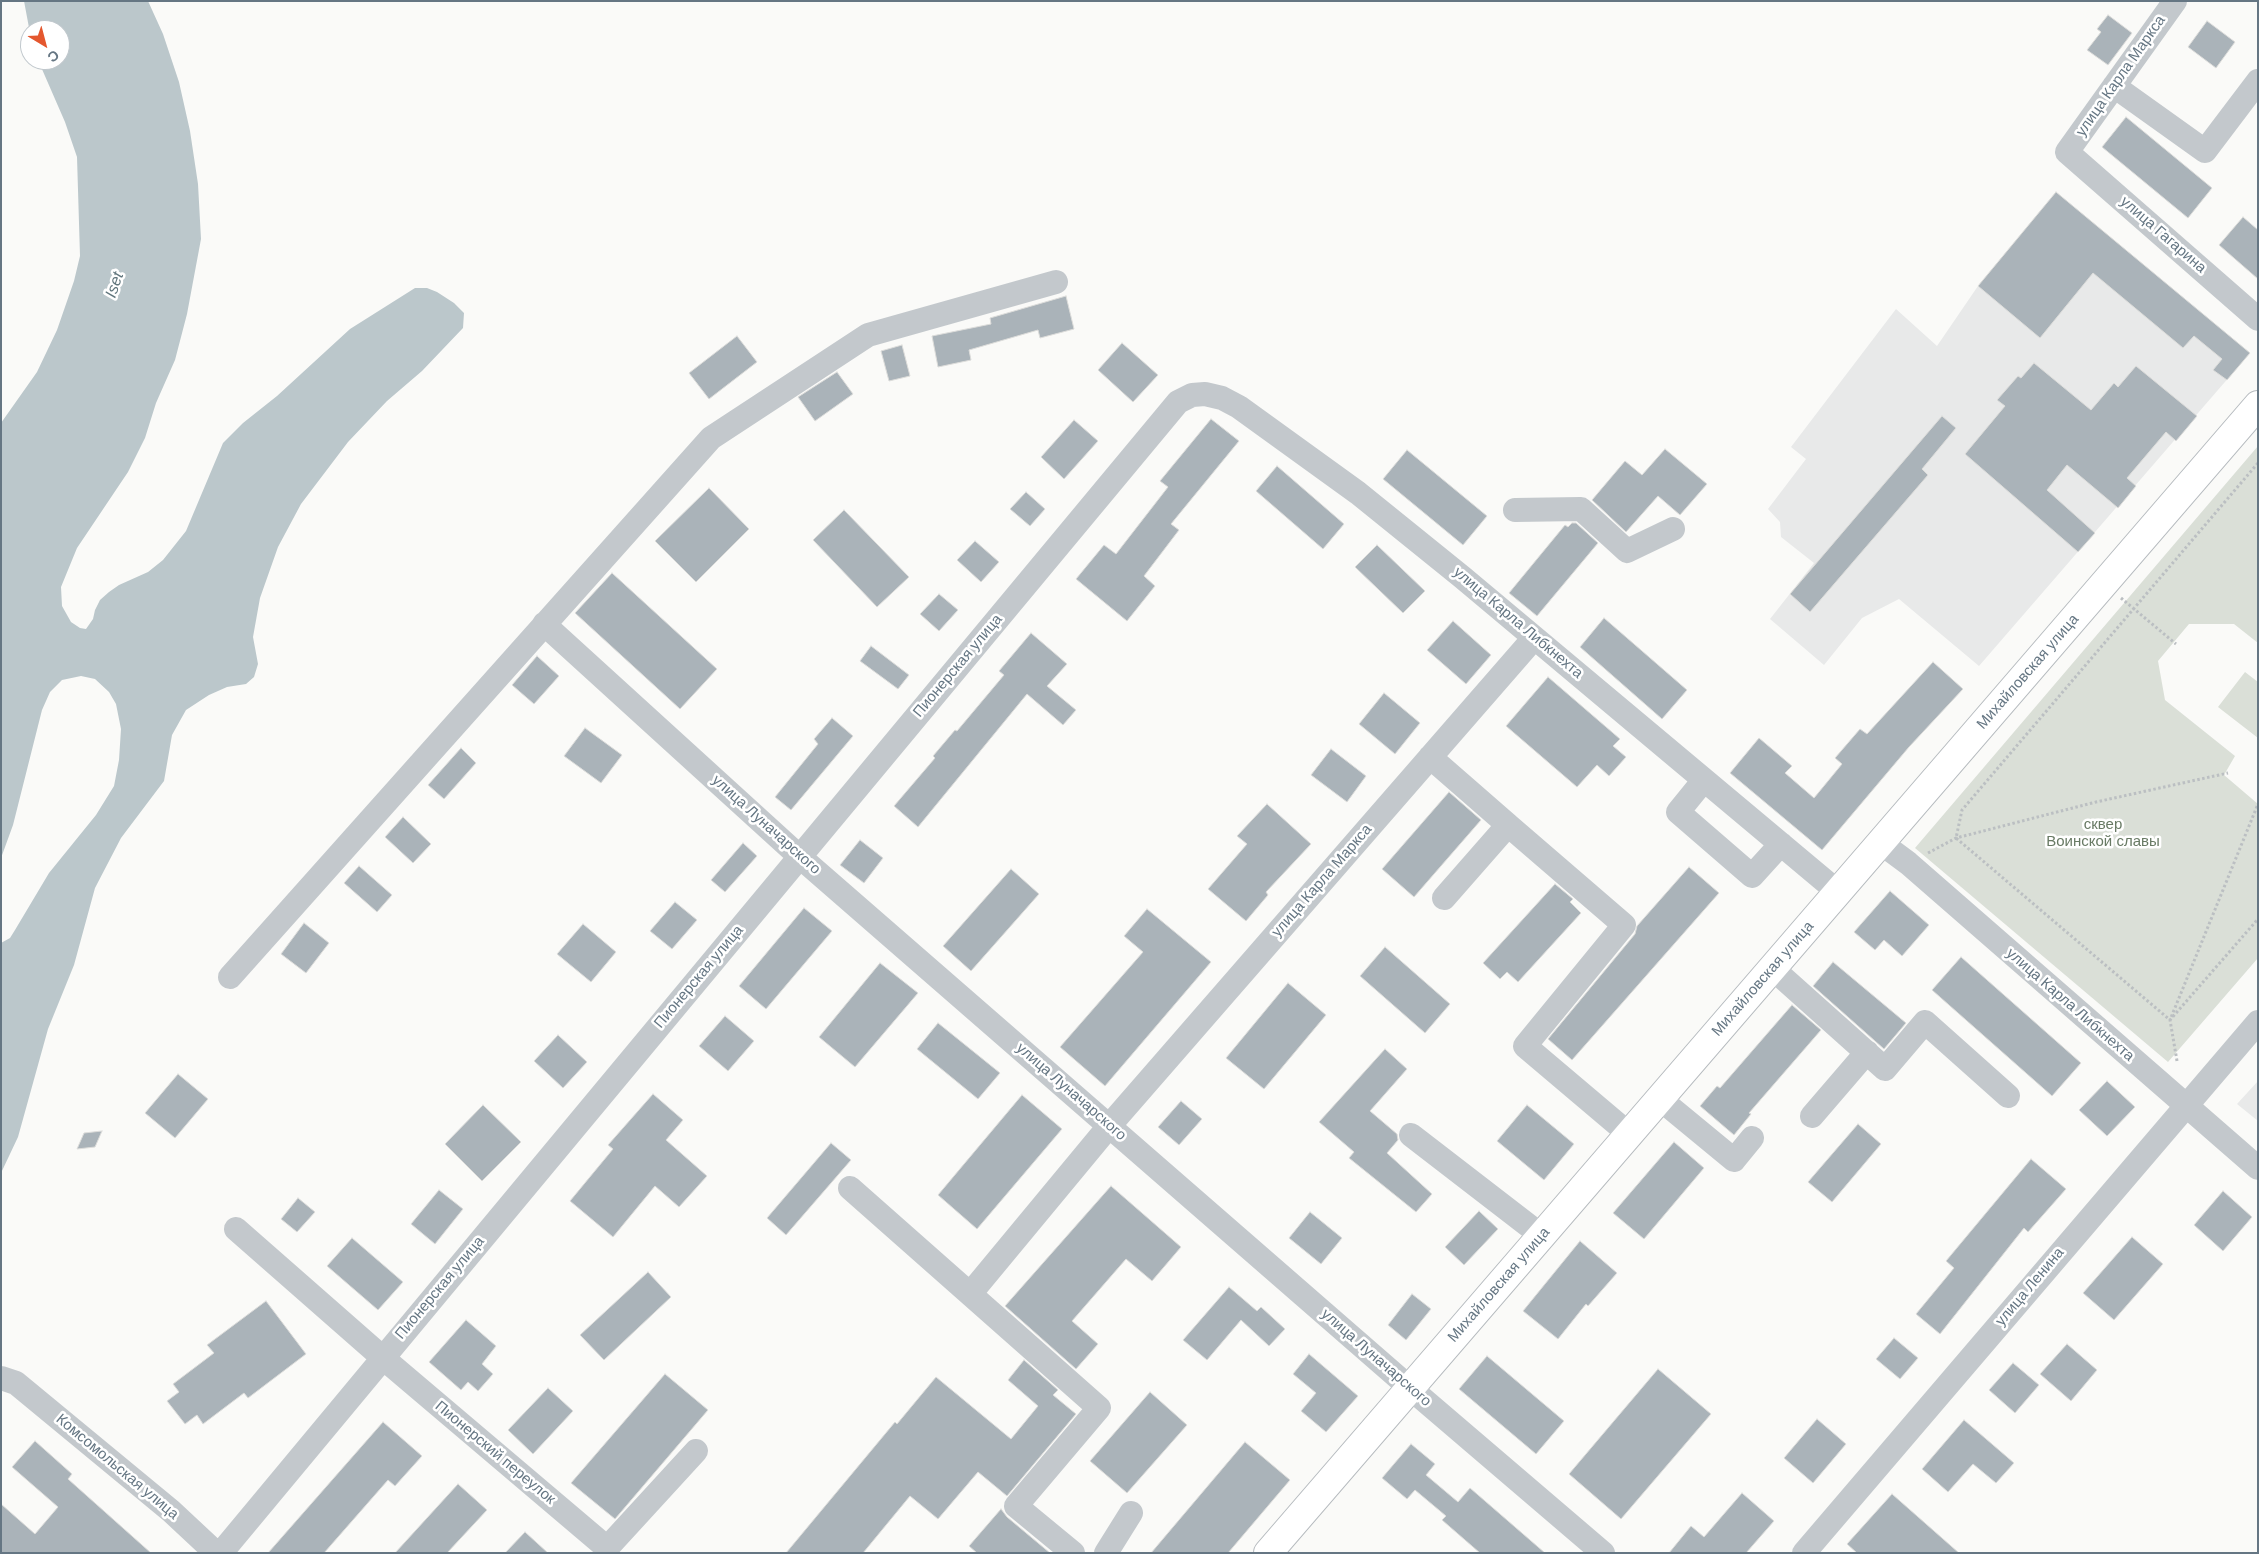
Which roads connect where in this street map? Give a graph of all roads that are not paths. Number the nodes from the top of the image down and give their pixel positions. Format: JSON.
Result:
{"nodes":[{"id":1,"x":2175,"y":1,"type":"edge"},
{"id":2,"x":2258,"y":81,"type":"edge"},
{"id":3,"x":2114,"y":86,"type":"junction"},
{"id":4,"x":2068,"y":152,"type":"joint"},
{"id":5,"x":1056,"y":282,"type":"dead end"},
{"id":6,"x":2258,"y":319,"type":"edge"},
{"id":7,"x":1178,"y":402,"type":"joint"},
{"id":8,"x":2258,"y":405,"type":"edge"},
{"id":9,"x":1515,"y":510,"type":"dead end"},
{"id":10,"x":1673,"y":529,"type":"dead end"},
{"id":11,"x":544,"y":624,"type":"junction"},
{"id":12,"x":1534,"y":638,"type":"junction"},
{"id":13,"x":1430,"y":757,"type":"junction"},
{"id":14,"x":1704,"y":780,"type":"junction"},
{"id":15,"x":1508,"y":825,"type":"junction"},
{"id":16,"x":1881,"y":843,"type":"junction"},
{"id":17,"x":1781,"y":844,"type":"junction"},
{"id":18,"x":800,"y":857,"type":"junction"},
{"id":19,"x":1838,"y":892,"type":"junction"},
{"id":20,"x":1444,"y":898,"type":"dead end"},
{"id":21,"x":1772,"y":968,"type":"junction"},
{"id":22,"x":230,"y":977,"type":"dead end"},
{"id":23,"x":2258,"y":1022,"type":"edge"},
{"id":24,"x":1866,"y":1052,"type":"junction"},
{"id":25,"x":2008,"y":1096,"type":"dead end"},
{"id":26,"x":1660,"y":1098,"type":"junction"},
{"id":27,"x":2185,"y":1106,"type":"junction"},
{"id":28,"x":1812,"y":1116,"type":"dead end"},
{"id":29,"x":1110,"y":1125,"type":"junction"},
{"id":30,"x":1629,"y":1134,"type":"junction"},
{"id":31,"x":1411,"y":1135,"type":"dead end"},
{"id":32,"x":1752,"y":1138,"type":"dead end"},
{"id":33,"x":2258,"y":1168,"type":"edge"},
{"id":34,"x":850,"y":1188,"type":"dead end"},
{"id":35,"x":236,"y":1229,"type":"dead end"},
{"id":36,"x":1542,"y":1236,"type":"junction"},
{"id":37,"x":970,"y":1294,"type":"junction"},
{"id":38,"x":382,"y":1358,"type":"junction"},
{"id":39,"x":9,"y":1381,"type":"edge"},
{"id":40,"x":1410,"y":1388,"type":"junction"},
{"id":41,"x":696,"y":1451,"type":"dead end"},
{"id":42,"x":1131,"y":1513,"type":"dead end"},
{"id":43,"x":216,"y":1553,"type":"edge"},
{"id":44,"x":221,"y":1553,"type":"edge"},
{"id":45,"x":1072,"y":1553,"type":"edge"},
{"id":46,"x":1106,"y":1553,"type":"edge"},
{"id":47,"x":1268,"y":1553,"type":"edge"},
{"id":48,"x":1603,"y":1553,"type":"edge"},
{"id":49,"x":1804,"y":1553,"type":"edge"}],
"edges":[{"from":1,"to":3,"type":"street","name":"улица Карла Маркса"},
{"from":2,"to":3,"type":"street"},
{"from":3,"to":4,"type":"street","name":"улица Карла Маркса"},
{"from":4,"to":6,"type":"street","name":"улица Гагарина"},
{"from":5,"to":11,"type":"street"},
{"from":7,"to":12,"type":"street","name":"улица Карла Либкнехта"},
{"from":7,"to":18,"type":"street","name":"Пионерская улица"},
{"from":8,"to":16,"type":"main road","name":"Михайловская улица"},
{"from":9,"to":10,"type":"street"},
{"from":11,"to":18,"type":"street","name":"улица Луначарского"},
{"from":11,"to":22,"type":"street"},
{"from":12,"to":13,"type":"street","name":"улица Карла Маркса"},
{"from":12,"to":14,"type":"street","name":"улица Карла Либкнехта"},
{"from":13,"to":15,"type":"street"},
{"from":13,"to":29,"type":"street","name":"улица Карла Маркса"},
{"from":14,"to":17,"type":"street","name":"улица Карла Либкнехта"},
{"from":14,"to":17,"type":"street"},
{"from":15,"to":20,"type":"street"},
{"from":15,"to":30,"type":"street"},
{"from":16,"to":19,"type":"main road","name":"Михайловская улица"},
{"from":16,"to":27,"type":"street","name":"улица Карла Либкнехта"},
{"from":17,"to":19,"type":"street","name":"улица Карла Либкнехта"},
{"from":18,"to":29,"type":"street","name":"улица Луначарского"},
{"from":18,"to":38,"type":"street","name":"Пионерская улица"},
{"from":19,"to":21,"type":"main road","name":"Михайловская улица"},
{"from":21,"to":24,"type":"street"},
{"from":21,"to":26,"type":"main road","name":"Михайловская улица"},
{"from":23,"to":27,"type":"street","name":"улица Ленина"},
{"from":24,"to":25,"type":"street"},
{"from":24,"to":28,"type":"street"},
{"from":26,"to":30,"type":"main road","name":"Михайловская улица"},
{"from":26,"to":32,"type":"street"},
{"from":27,"to":33,"type":"street","name":"улица Карла Либкнехта"},
{"from":27,"to":49,"type":"street","name":"улица Ленина"},
{"from":29,"to":37,"type":"street","name":"улица Карла Маркса"},
{"from":29,"to":40,"type":"street","name":"улица Луначарского"},
{"from":30,"to":36,"type":"main road","name":"Михайловская улица"},
{"from":31,"to":36,"type":"street"},
{"from":34,"to":37,"type":"street"},
{"from":35,"to":38,"type":"street","name":"Пионерский переулок"},
{"from":36,"to":40,"type":"main road","name":"Михайловская улица"},
{"from":37,"to":45,"type":"street"},
{"from":38,"to":41,"type":"street","name":"Пионерский переулок"},
{"from":38,"to":44,"type":"street","name":"Пионерская улица"},
{"from":39,"to":43,"type":"street","name":"Комсомольская улица"},
{"from":40,"to":47,"type":"main road","name":"Михайловская улица"},
{"from":40,"to":48,"type":"street","name":"улица Луначарского"},
{"from":42,"to":46,"type":"street"}]}
